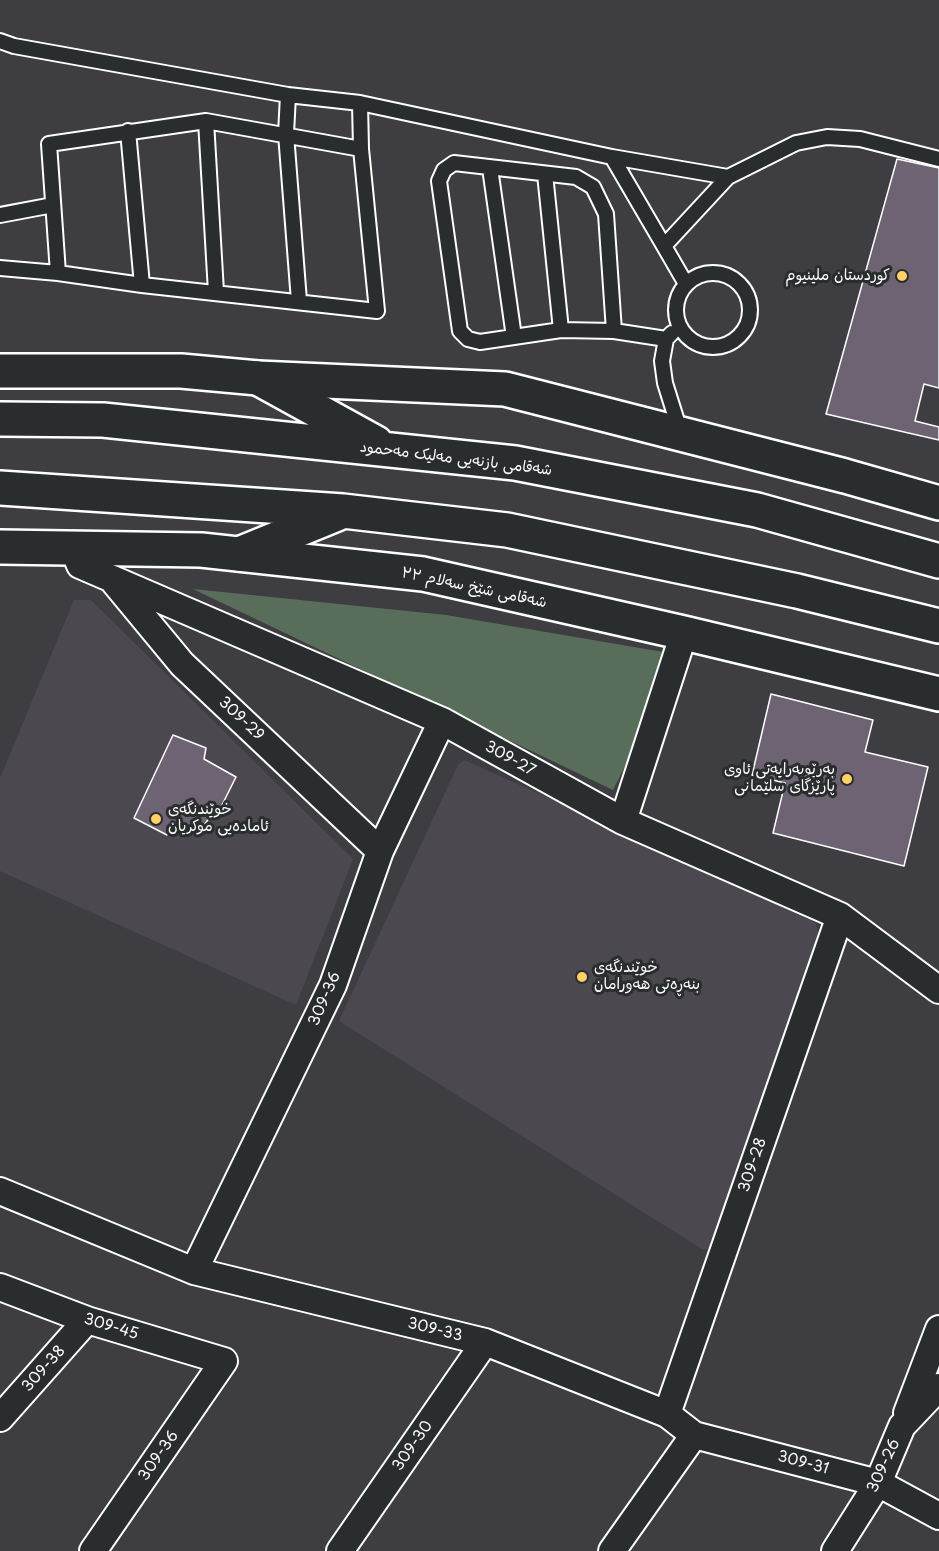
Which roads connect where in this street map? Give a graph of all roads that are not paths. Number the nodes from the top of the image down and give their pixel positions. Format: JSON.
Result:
{"nodes":[{"id":1,"x":0,"y":41,"type":"edge"},
{"id":2,"x":288,"y":95,"type":"junction"},
{"id":3,"x":360,"y":103,"type":"junction"},
{"id":4,"x":206,"y":121,"type":"junction"},
{"id":5,"x":128,"y":131,"type":"junction"},
{"id":6,"x":286,"y":134,"type":"junction"},
{"id":7,"x":361,"y":149,"type":"junction"},
{"id":8,"x":612,"y":157,"type":"junction"},
{"id":9,"x":939,"y":159,"type":"edge"},
{"id":10,"x":490,"y":168,"type":"junction"},
{"id":11,"x":545,"y":174,"type":"junction"},
{"id":12,"x":728,"y":177,"type":"junction"},
{"id":13,"x":53,"y":205,"type":"junction"},
{"id":14,"x":0,"y":215,"type":"edge"},
{"id":15,"x":664,"y":246,"type":"junction"},
{"id":16,"x":0,"y":268,"type":"edge"},
{"id":17,"x":58,"y":273,"type":"junction"},
{"id":18,"x":686,"y":284,"type":"junction"},
{"id":19,"x":142,"y":285,"type":"junction"},
{"id":20,"x":216,"y":292,"type":"junction"},
{"id":21,"x":299,"y":302,"type":"junction"},
{"id":22,"x":678,"y":326,"type":"junction"},
{"id":23,"x":561,"y":330,"type":"junction"},
{"id":24,"x":614,"y":331,"type":"junction"},
{"id":25,"x":514,"y":337,"type":"junction"},
{"id":26,"x":666,"y":339,"type":"junction"},
{"id":27,"x":0,"y":371,"type":"edge"},
{"id":28,"x":258,"y":378,"type":"junction"},
{"id":29,"x":0,"y":418,"type":"edge"},
{"id":30,"x":681,"y":433,"type":"junction"},
{"id":31,"x":388,"y":450,"type":"junction"},
{"id":32,"x":0,"y":488,"type":"edge"},
{"id":33,"x":939,"y":503,"type":"edge"},
{"id":34,"x":343,"y":511,"type":"junction"},
{"id":35,"x":0,"y":547,"type":"edge"},
{"id":36,"x":73,"y":549,"type":"junction"},
{"id":37,"x":239,"y":554,"type":"junction"},
{"id":38,"x":939,"y":561,"type":"edge"},
{"id":39,"x":111,"y":578,"type":"junction"},
{"id":40,"x":939,"y":626,"type":"edge"},
{"id":41,"x":684,"y":633,"type":"junction"},
{"id":42,"x":939,"y":694,"type":"edge"},
{"id":43,"x":442,"y":721,"type":"junction"},
{"id":44,"x":623,"y":821,"type":"junction"},
{"id":45,"x":380,"y":851,"type":"junction"},
{"id":46,"x":840,"y":916,"type":"junction"},
{"id":47,"x":939,"y":990,"type":"edge"},
{"id":48,"x":0,"y":1191,"type":"edge"},
{"id":49,"x":194,"y":1271,"type":"junction"},
{"id":50,"x":0,"y":1287,"type":"edge"},
{"id":51,"x":87,"y":1320,"type":"junction"},
{"id":52,"x":939,"y":1329,"type":"edge"},
{"id":53,"x":486,"y":1342,"type":"junction"},
{"id":54,"x":224,"y":1361,"type":"joint"},
{"id":55,"x":939,"y":1387,"type":"edge"},
{"id":56,"x":667,"y":1414,"type":"junction"},
{"id":57,"x":0,"y":1418,"type":"edge"},
{"id":58,"x":902,"y":1426,"type":"junction"},
{"id":59,"x":694,"y":1435,"type":"junction"},
{"id":60,"x":878,"y":1483,"type":"junction"},
{"id":61,"x":939,"y":1516,"type":"edge"},
{"id":62,"x":93,"y":1551,"type":"edge"},
{"id":63,"x":340,"y":1551,"type":"edge"},
{"id":64,"x":612,"y":1551,"type":"edge"},
{"id":65,"x":835,"y":1551,"type":"edge"}],
"edges":[{"from":1,"to":2,"type":"lane"},
{"from":2,"to":3,"type":"lane"},
{"from":2,"to":6,"type":"lane"},
{"from":3,"to":7,"type":"lane"},
{"from":3,"to":8,"type":"lane"},
{"from":4,"to":5,"type":"lane"},
{"from":4,"to":6,"type":"lane"},
{"from":4,"to":20,"type":"lane"},
{"from":5,"to":13,"type":"lane"},
{"from":5,"to":19,"type":"lane"},
{"from":6,"to":7,"type":"lane"},
{"from":6,"to":21,"type":"lane"},
{"from":7,"to":21,"type":"lane"},
{"from":8,"to":12,"type":"lane"},
{"from":8,"to":15,"type":"lane"},
{"from":9,"to":12,"type":"lane"},
{"from":10,"to":11,"type":"lane"},
{"from":10,"to":25,"type":"lane"},
{"from":10,"to":25,"type":"lane"},
{"from":11,"to":23,"type":"lane"},
{"from":11,"to":24,"type":"lane"},
{"from":12,"to":15,"type":"lane"},
{"from":13,"to":14,"type":"lane"},
{"from":13,"to":17,"type":"lane"},
{"from":15,"to":18,"type":"lane"},
{"from":16,"to":17,"type":"lane"},
{"from":17,"to":19,"type":"lane"},
{"from":18,"to":22,"type":"lane"},
{"from":18,"to":22,"type":"lane"},
{"from":19,"to":20,"type":"lane"},
{"from":20,"to":21,"type":"lane"},
{"from":22,"to":26,"type":"lane"},
{"from":23,"to":24,"type":"lane"},
{"from":23,"to":25,"type":"lane"},
{"from":24,"to":26,"type":"lane"},
{"from":26,"to":30,"type":"lane"},
{"from":27,"to":28,"type":"main road"},
{"from":28,"to":30,"type":"main road"},
{"from":28,"to":31,"type":"main road"},
{"from":29,"to":31,"type":"main road","name":"شەقامی بازنەیی مەلیک مەحمود"},
{"from":30,"to":33,"type":"main road"},
{"from":31,"to":38,"type":"main road","name":"شەقامی بازنەیی مەلیک مەحمود"},
{"from":32,"to":34,"type":"main road"},
{"from":34,"to":37,"type":"main road"},
{"from":34,"to":40,"type":"main road"},
{"from":35,"to":36,"type":"main road","name":"شەقامی شێخ سەلام ٣٣"},
{"from":36,"to":37,"type":"main road","name":"شەقامی شێخ سەلام ٣٣"},
{"from":36,"to":39,"type":"street","name":"309-27"},
{"from":37,"to":41,"type":"main road","name":"شەقامی شێخ سەلام ٣٣"},
{"from":39,"to":43,"type":"street","name":"309-27"},
{"from":39,"to":45,"type":"street","name":"309-29"},
{"from":41,"to":42,"type":"main road","name":"شەقامی شێخ سەلام ٣٣"},
{"from":41,"to":44,"type":"street"},
{"from":43,"to":44,"type":"street","name":"309-27"},
{"from":43,"to":45,"type":"street","name":"309-36"},
{"from":44,"to":46,"type":"street","name":"309-27"},
{"from":45,"to":49,"type":"street","name":"309-36"},
{"from":46,"to":47,"type":"street","name":"309-27"},
{"from":46,"to":56,"type":"street","name":"309-28"},
{"from":48,"to":49,"type":"street","name":"309-33"},
{"from":49,"to":53,"type":"street","name":"309-33"},
{"from":50,"to":51,"type":"street","name":"309-45"},
{"from":51,"to":54,"type":"street","name":"309-45"},
{"from":51,"to":57,"type":"street","name":"309-38"},
{"from":52,"to":58,"type":"street"},
{"from":53,"to":56,"type":"street","name":"309-33"},
{"from":53,"to":63,"type":"street","name":"309-30"},
{"from":54,"to":62,"type":"street","name":"309-36"},
{"from":55,"to":58,"type":"street","name":"309-26"},
{"from":56,"to":59,"type":"street","name":"309-31"},
{"from":58,"to":60,"type":"street","name":"309-26"},
{"from":59,"to":60,"type":"street","name":"309-31"},
{"from":59,"to":64,"type":"street"},
{"from":60,"to":61,"type":"street","name":"309-31"},
{"from":60,"to":65,"type":"street","name":"309-26"}]}
